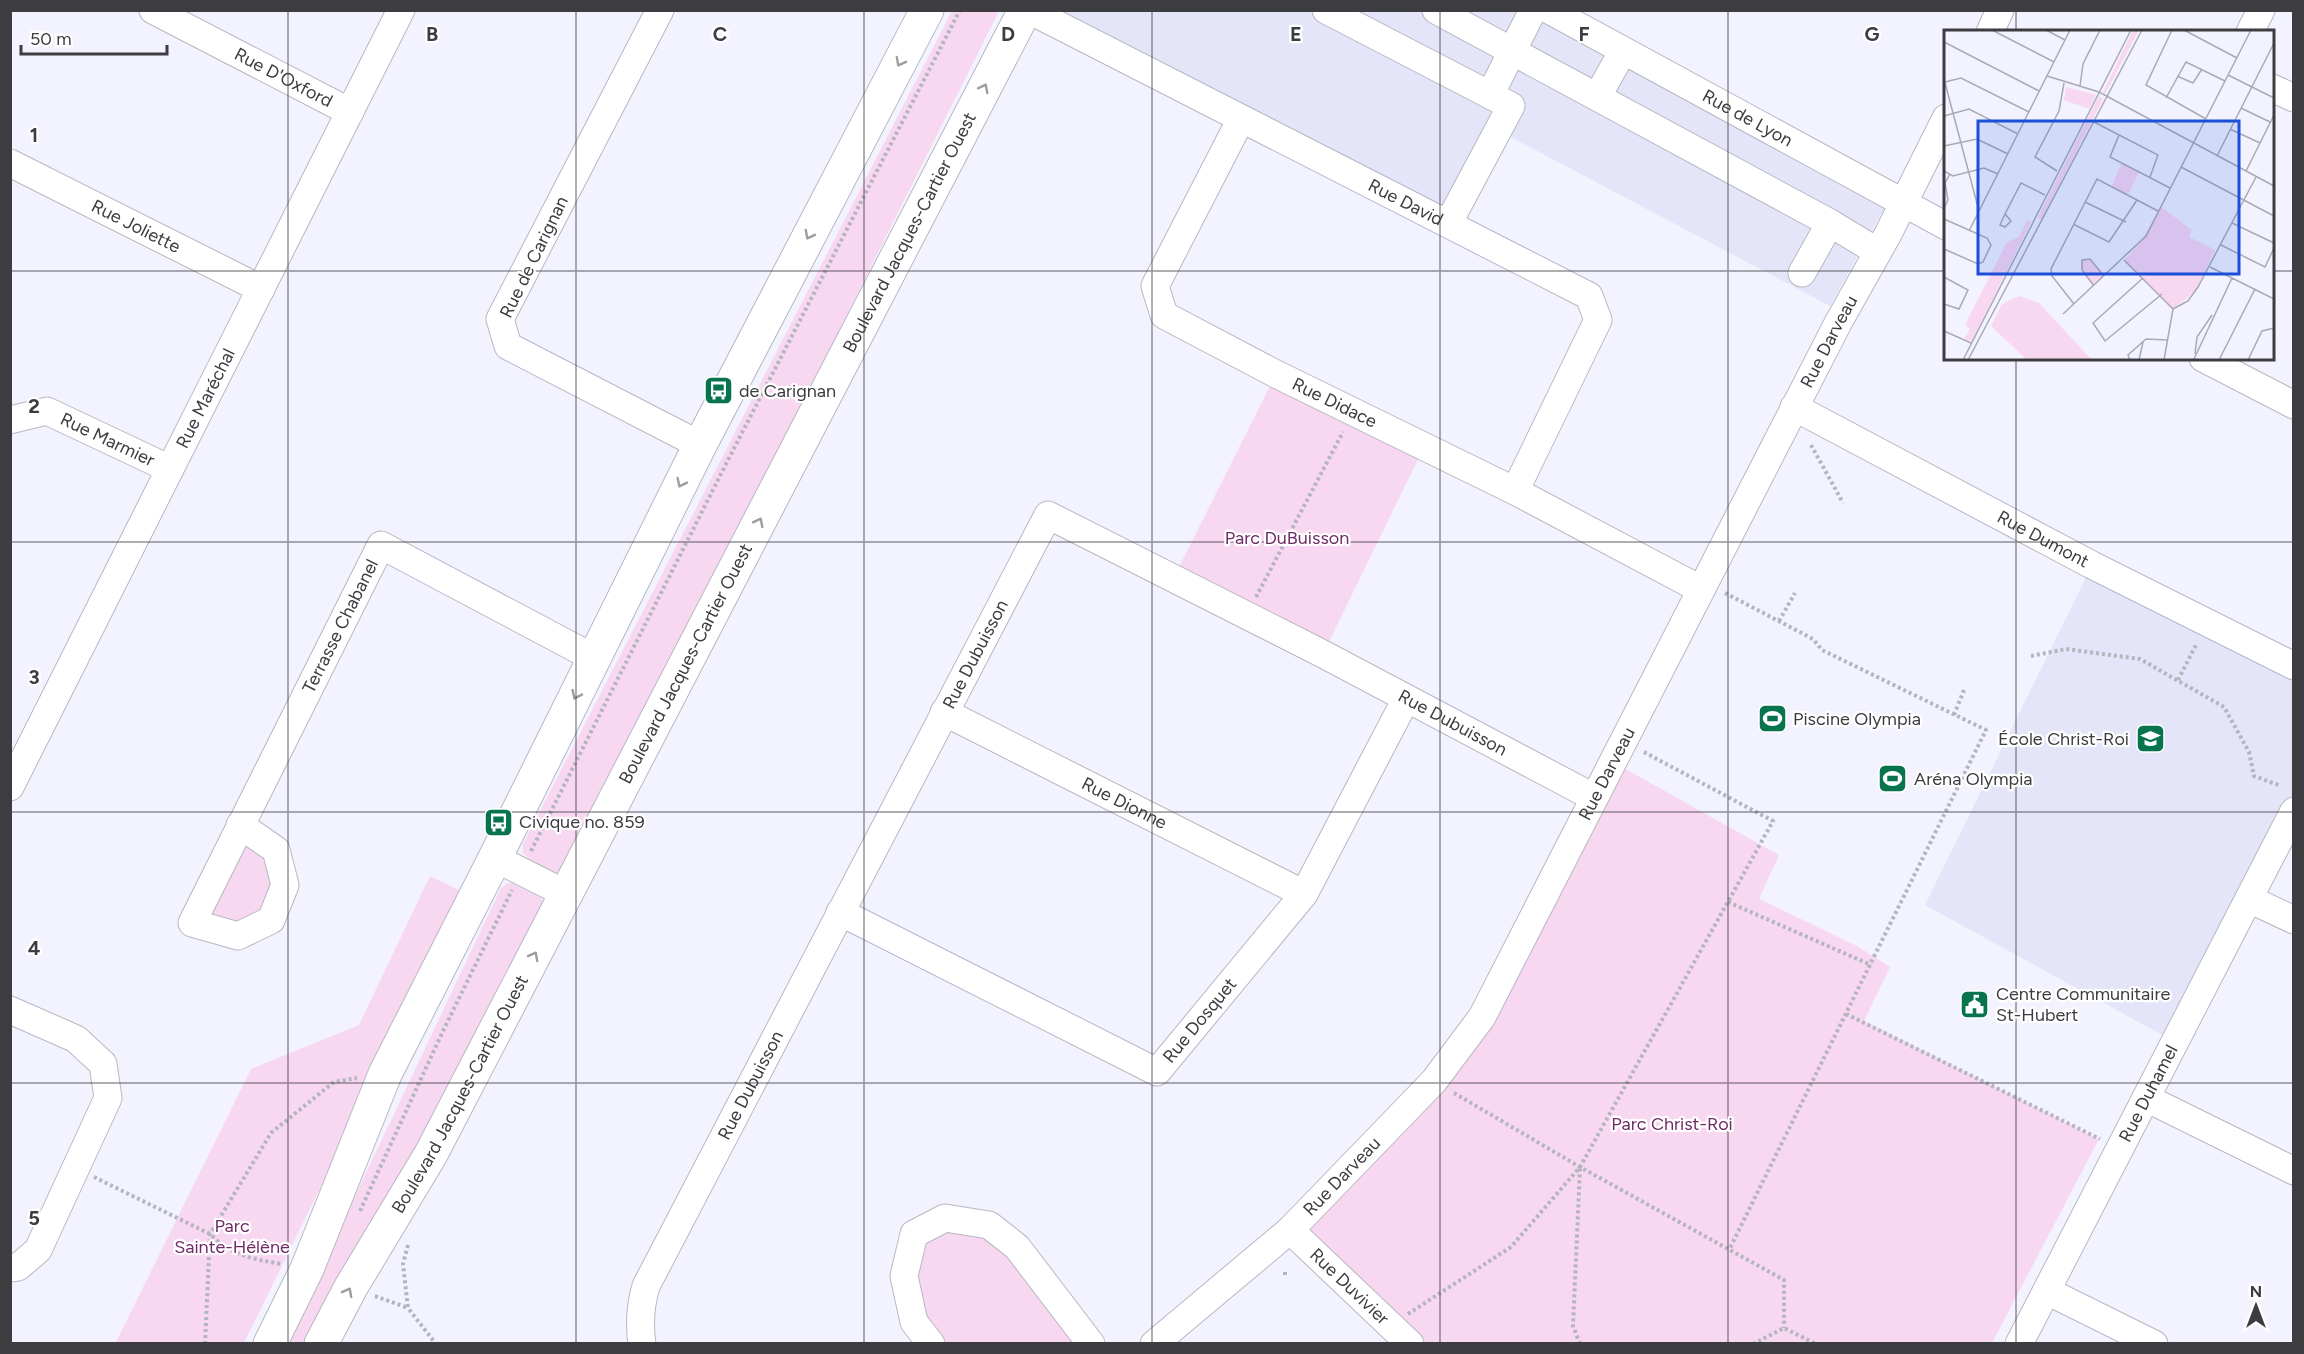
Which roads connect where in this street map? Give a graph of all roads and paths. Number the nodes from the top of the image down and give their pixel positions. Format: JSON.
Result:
{"nodes":[{"id":1,"x":153,"y":10,"type":"edge"},
{"id":2,"x":401,"y":10,"type":"edge"},
{"id":3,"x":660,"y":10,"type":"edge"},
{"id":4,"x":927,"y":10,"type":"edge"},
{"id":5,"x":960,"y":10,"type":"edge"},
{"id":6,"x":1027,"y":10,"type":"edge"},
{"id":7,"x":1326,"y":10,"type":"edge"},
{"id":8,"x":1436,"y":10,"type":"edge"},
{"id":9,"x":1533,"y":10,"type":"edge"},
{"id":10,"x":1549,"y":10,"type":"edge"},
{"id":11,"x":2000,"y":10,"type":"edge"},
{"id":12,"x":2261,"y":10,"type":"edge"},
{"id":13,"x":1991,"y":30,"type":"edge"},
{"id":14,"x":2251,"y":30,"type":"edge"},
{"id":15,"x":1623,"y":51,"type":"junction"},
{"id":16,"x":1512,"y":52,"type":"junction"},
{"id":17,"x":2274,"y":89,"type":"edge"},
{"id":18,"x":1490,"y":95,"type":"junction"},
{"id":19,"x":1597,"y":97,"type":"junction"},
{"id":20,"x":2294,"y":98,"type":"edge"},
{"id":21,"x":350,"y":112,"type":"junction"},
{"id":22,"x":1241,"y":119,"type":"junction"},
{"id":23,"x":1944,"y":122,"type":"edge"},
{"id":24,"x":10,"y":163,"type":"edge"},
{"id":25,"x":1903,"y":203,"type":"junction"},
{"id":26,"x":1830,"y":223,"type":"junction"},
{"id":27,"x":1448,"y":224,"type":"junction"},
{"id":28,"x":1944,"y":225,"type":"edge"},
{"id":29,"x":1878,"y":252,"type":"junction"},
{"id":30,"x":1802,"y":273,"type":"dead end"},
{"id":31,"x":261,"y":289,"type":"junction"},
{"id":32,"x":2207,"y":360,"type":"edge"},
{"id":33,"x":2294,"y":405,"type":"edge"},
{"id":34,"x":1794,"y":407,"type":"junction"},
{"id":35,"x":1353,"y":412,"type":"junction"},
{"id":36,"x":10,"y":420,"type":"edge"},
{"id":37,"x":700,"y":445,"type":"junction"},
{"id":38,"x":1811,"y":445,"type":"dead end"},
{"id":39,"x":170,"y":470,"type":"junction"},
{"id":40,"x":1515,"y":491,"type":"junction"},
{"id":41,"x":1843,"y":503,"type":"dead end"},
{"id":42,"x":1712,"y":591,"type":"junction"},
{"id":43,"x":1795,"y":593,"type":"dead end"},
{"id":44,"x":1246,"y":615,"type":"junction"},
{"id":45,"x":1779,"y":621,"type":"junction"},
{"id":46,"x":2197,"y":643,"type":"dead end"},
{"id":47,"x":2031,"y":656,"type":"dead end"},
{"id":48,"x":594,"y":658,"type":"junction"},
{"id":49,"x":2294,"y":666,"type":"edge"},
{"id":50,"x":2178,"y":680,"type":"junction"},
{"id":51,"x":1964,"y":690,"type":"dead end"},
{"id":52,"x":1406,"y":699,"type":"junction"},
{"id":53,"x":944,"y":712,"type":"junction"},
{"id":54,"x":1954,"y":715,"type":"junction"},
{"id":55,"x":1623,"y":741,"type":"junction"},
{"id":56,"x":2281,"y":786,"type":"dead end"},
{"id":57,"x":10,"y":787,"type":"edge"},
{"id":58,"x":1593,"y":797,"type":"junction"},
{"id":59,"x":2294,"y":812,"type":"edge"},
{"id":60,"x":240,"y":825,"type":"dead end"},
{"id":61,"x":508,"y":865,"type":"junction"},
{"id":62,"x":567,"y":894,"type":"junction"},
{"id":63,"x":1304,"y":894,"type":"junction"},
{"id":64,"x":2250,"y":899,"type":"junction"},
{"id":65,"x":1728,"y":902,"type":"junction"},
{"id":66,"x":840,"y":912,"type":"junction"},
{"id":67,"x":2294,"y":920,"type":"edge"},
{"id":68,"x":1870,"y":965,"type":"junction"},
{"id":69,"x":10,"y":1010,"type":"edge"},
{"id":70,"x":1846,"y":1014,"type":"junction"},
{"id":71,"x":385,"y":1074,"type":"junction"},
{"id":72,"x":1454,"y":1093,"type":"dead end"},
{"id":73,"x":2146,"y":1098,"type":"junction"},
{"id":74,"x":2101,"y":1140,"type":"dead end"},
{"id":75,"x":1580,"y":1167,"type":"junction"},
{"id":76,"x":77,"y":1169,"type":"junction"},
{"id":77,"x":2294,"y":1171,"type":"edge"},
{"id":78,"x":360,"y":1212,"type":"dead end"},
{"id":79,"x":1290,"y":1230,"type":"junction"},
{"id":80,"x":210,"y":1234,"type":"junction"},
{"id":81,"x":1729,"y":1250,"type":"junction"},
{"id":82,"x":10,"y":1268,"type":"edge"},
{"id":83,"x":2047,"y":1291,"type":"junction"},
{"id":84,"x":408,"y":1308,"type":"dead end"},
{"id":85,"x":1406,"y":1316,"type":"dead end"},
{"id":86,"x":1784,"y":1328,"type":"junction"},
{"id":87,"x":205,"y":1344,"type":"edge"},
{"id":88,"x":270,"y":1344,"type":"edge"},
{"id":89,"x":321,"y":1344,"type":"edge"},
{"id":90,"x":436,"y":1344,"type":"edge"},
{"id":91,"x":642,"y":1344,"type":"edge"},
{"id":92,"x":931,"y":1344,"type":"edge"},
{"id":93,"x":1091,"y":1344,"type":"edge"},
{"id":94,"x":1154,"y":1344,"type":"edge"},
{"id":95,"x":1410,"y":1344,"type":"edge"},
{"id":96,"x":1580,"y":1344,"type":"edge"},
{"id":97,"x":1753,"y":1344,"type":"edge"},
{"id":98,"x":1816,"y":1344,"type":"edge"},
{"id":99,"x":2019,"y":1344,"type":"edge"},
{"id":100,"x":2154,"y":1344,"type":"edge"}],
"edges":[{"from":1,"to":21,"type":"street","name":"Rue D'Oxford"},
{"from":2,"to":21,"type":"street","name":"Rue Maréchal"},
{"from":3,"to":37,"type":"street","name":"Rue de Carignan"},
{"from":4,"to":37,"type":"main road","one_way":true},
{"from":5,"to":61,"type":"path","name":"Boulevard Jacques-Cartier Ouest"},
{"from":6,"to":22,"type":"street","name":"Rue David"},
{"from":62,"to":6,"type":"main road","name":"Boulevard Jacques-Cartier Ouest","one_way":true},
{"from":7,"to":18,"type":"street"},
{"from":8,"to":16,"type":"street"},
{"from":9,"to":16,"type":"street"},
{"from":10,"to":15,"type":"street","name":"Rue de Lyon"},
{"from":11,"to":13,"type":"street"},
{"from":12,"to":14,"type":"street"},
{"from":15,"to":19,"type":"street"},
{"from":15,"to":25,"type":"street","name":"Rue de Lyon"},
{"from":16,"to":18,"type":"street"},
{"from":16,"to":19,"type":"street"},
{"from":17,"to":20,"type":"street"},
{"from":18,"to":27,"type":"street"},
{"from":19,"to":26,"type":"street"},
{"from":21,"to":31,"type":"street","name":"Rue Maréchal"},
{"from":22,"to":27,"type":"street","name":"Rue David"},
{"from":22,"to":35,"type":"street","name":"Rue Didace"},
{"from":23,"to":25,"type":"street","name":"Rue Darveau"},
{"from":24,"to":31,"type":"street","name":"Rue Joliette"},
{"from":25,"to":28,"type":"street","name":"Rue de Lyon"},
{"from":25,"to":29,"type":"street","name":"Rue Darveau"},
{"from":26,"to":29,"type":"street"},
{"from":26,"to":30,"type":"street"},
{"from":27,"to":40,"type":"street","name":"Rue David"},
{"from":29,"to":34,"type":"street","name":"Rue Darveau"},
{"from":31,"to":39,"type":"street","name":"Rue Maréchal"},
{"from":32,"to":33,"type":"street"},
{"from":34,"to":42,"type":"street","name":"Rue Darveau"},
{"from":34,"to":49,"type":"street","name":"Rue Dumont"},
{"from":35,"to":40,"type":"street","name":"Rue Didace"},
{"from":35,"to":44,"type":"path"},
{"from":36,"to":39,"type":"street","name":"Rue Marmier"},
{"from":37,"to":48,"type":"main road","one_way":true},
{"from":38,"to":41,"type":"path"},
{"from":39,"to":57,"type":"street","name":"Rue Maréchal"},
{"from":40,"to":42,"type":"street","name":"Rue Didace"},
{"from":42,"to":45,"type":"path"},
{"from":42,"to":55,"type":"street","name":"Rue Darveau"},
{"from":43,"to":45,"type":"path"},
{"from":44,"to":52,"type":"street","name":"Rue Dubuisson"},
{"from":44,"to":53,"type":"street","name":"Rue Dubuisson"},
{"from":45,"to":54,"type":"path"},
{"from":46,"to":50,"type":"path"},
{"from":47,"to":50,"type":"path"},
{"from":48,"to":60,"type":"street","name":"Terrasse Chabanel"},
{"from":48,"to":61,"type":"main road","one_way":true},
{"from":50,"to":56,"type":"path"},
{"from":51,"to":54,"type":"path"},
{"from":52,"to":58,"type":"street","name":"Rue Dubuisson"},
{"from":52,"to":63,"type":"street","name":"Rue Dosquet"},
{"from":53,"to":63,"type":"street","name":"Rue Dionne"},
{"from":53,"to":66,"type":"street","name":"Rue Dubuisson"},
{"from":54,"to":68,"type":"path"},
{"from":55,"to":58,"type":"street","name":"Rue Darveau"},
{"from":55,"to":65,"type":"path"},
{"from":58,"to":79,"type":"street","name":"Rue Darveau"},
{"from":59,"to":64,"type":"street","name":"Rue Duhamel"},
{"from":61,"to":62,"type":"street"},
{"from":61,"to":71,"type":"main road"},
{"from":61,"to":78,"type":"path","name":"Boulevard Jacques-Cartier Ouest"},
{"from":89,"to":62,"type":"main road","name":"Boulevard Jacques-Cartier Ouest","one_way":true},
{"from":63,"to":66,"type":"street","name":"Rue Dosquet"},
{"from":64,"to":67,"type":"street"},
{"from":64,"to":73,"type":"street","name":"Rue Duhamel"},
{"from":65,"to":68,"type":"path"},
{"from":65,"to":75,"type":"path"},
{"from":66,"to":91,"type":"street","name":"Rue Dubuisson"},
{"from":68,"to":70,"type":"path"},
{"from":69,"to":76,"type":"street"},
{"from":70,"to":74,"type":"path"},
{"from":70,"to":81,"type":"path"},
{"from":71,"to":80,"type":"path"},
{"from":71,"to":88,"type":"main road"},
{"from":72,"to":75,"type":"path"},
{"from":73,"to":77,"type":"street"},
{"from":73,"to":83,"type":"street","name":"Rue Duhamel"},
{"from":75,"to":81,"type":"path"},
{"from":75,"to":85,"type":"path"},
{"from":75,"to":96,"type":"path"},
{"from":76,"to":80,"type":"path"},
{"from":76,"to":82,"type":"street"},
{"from":79,"to":94,"type":"street","name":"Rue Darveau"},
{"from":79,"to":95,"type":"street","name":"Rue Duvivier"},
{"from":80,"to":87,"type":"path"},
{"from":81,"to":86,"type":"path"},
{"from":83,"to":99,"type":"street","name":"Rue Duhamel"},
{"from":83,"to":100,"type":"street"},
{"from":84,"to":90,"type":"path"},
{"from":86,"to":97,"type":"path"},
{"from":86,"to":98,"type":"path"},
{"from":92,"to":93,"type":"street"}]}
